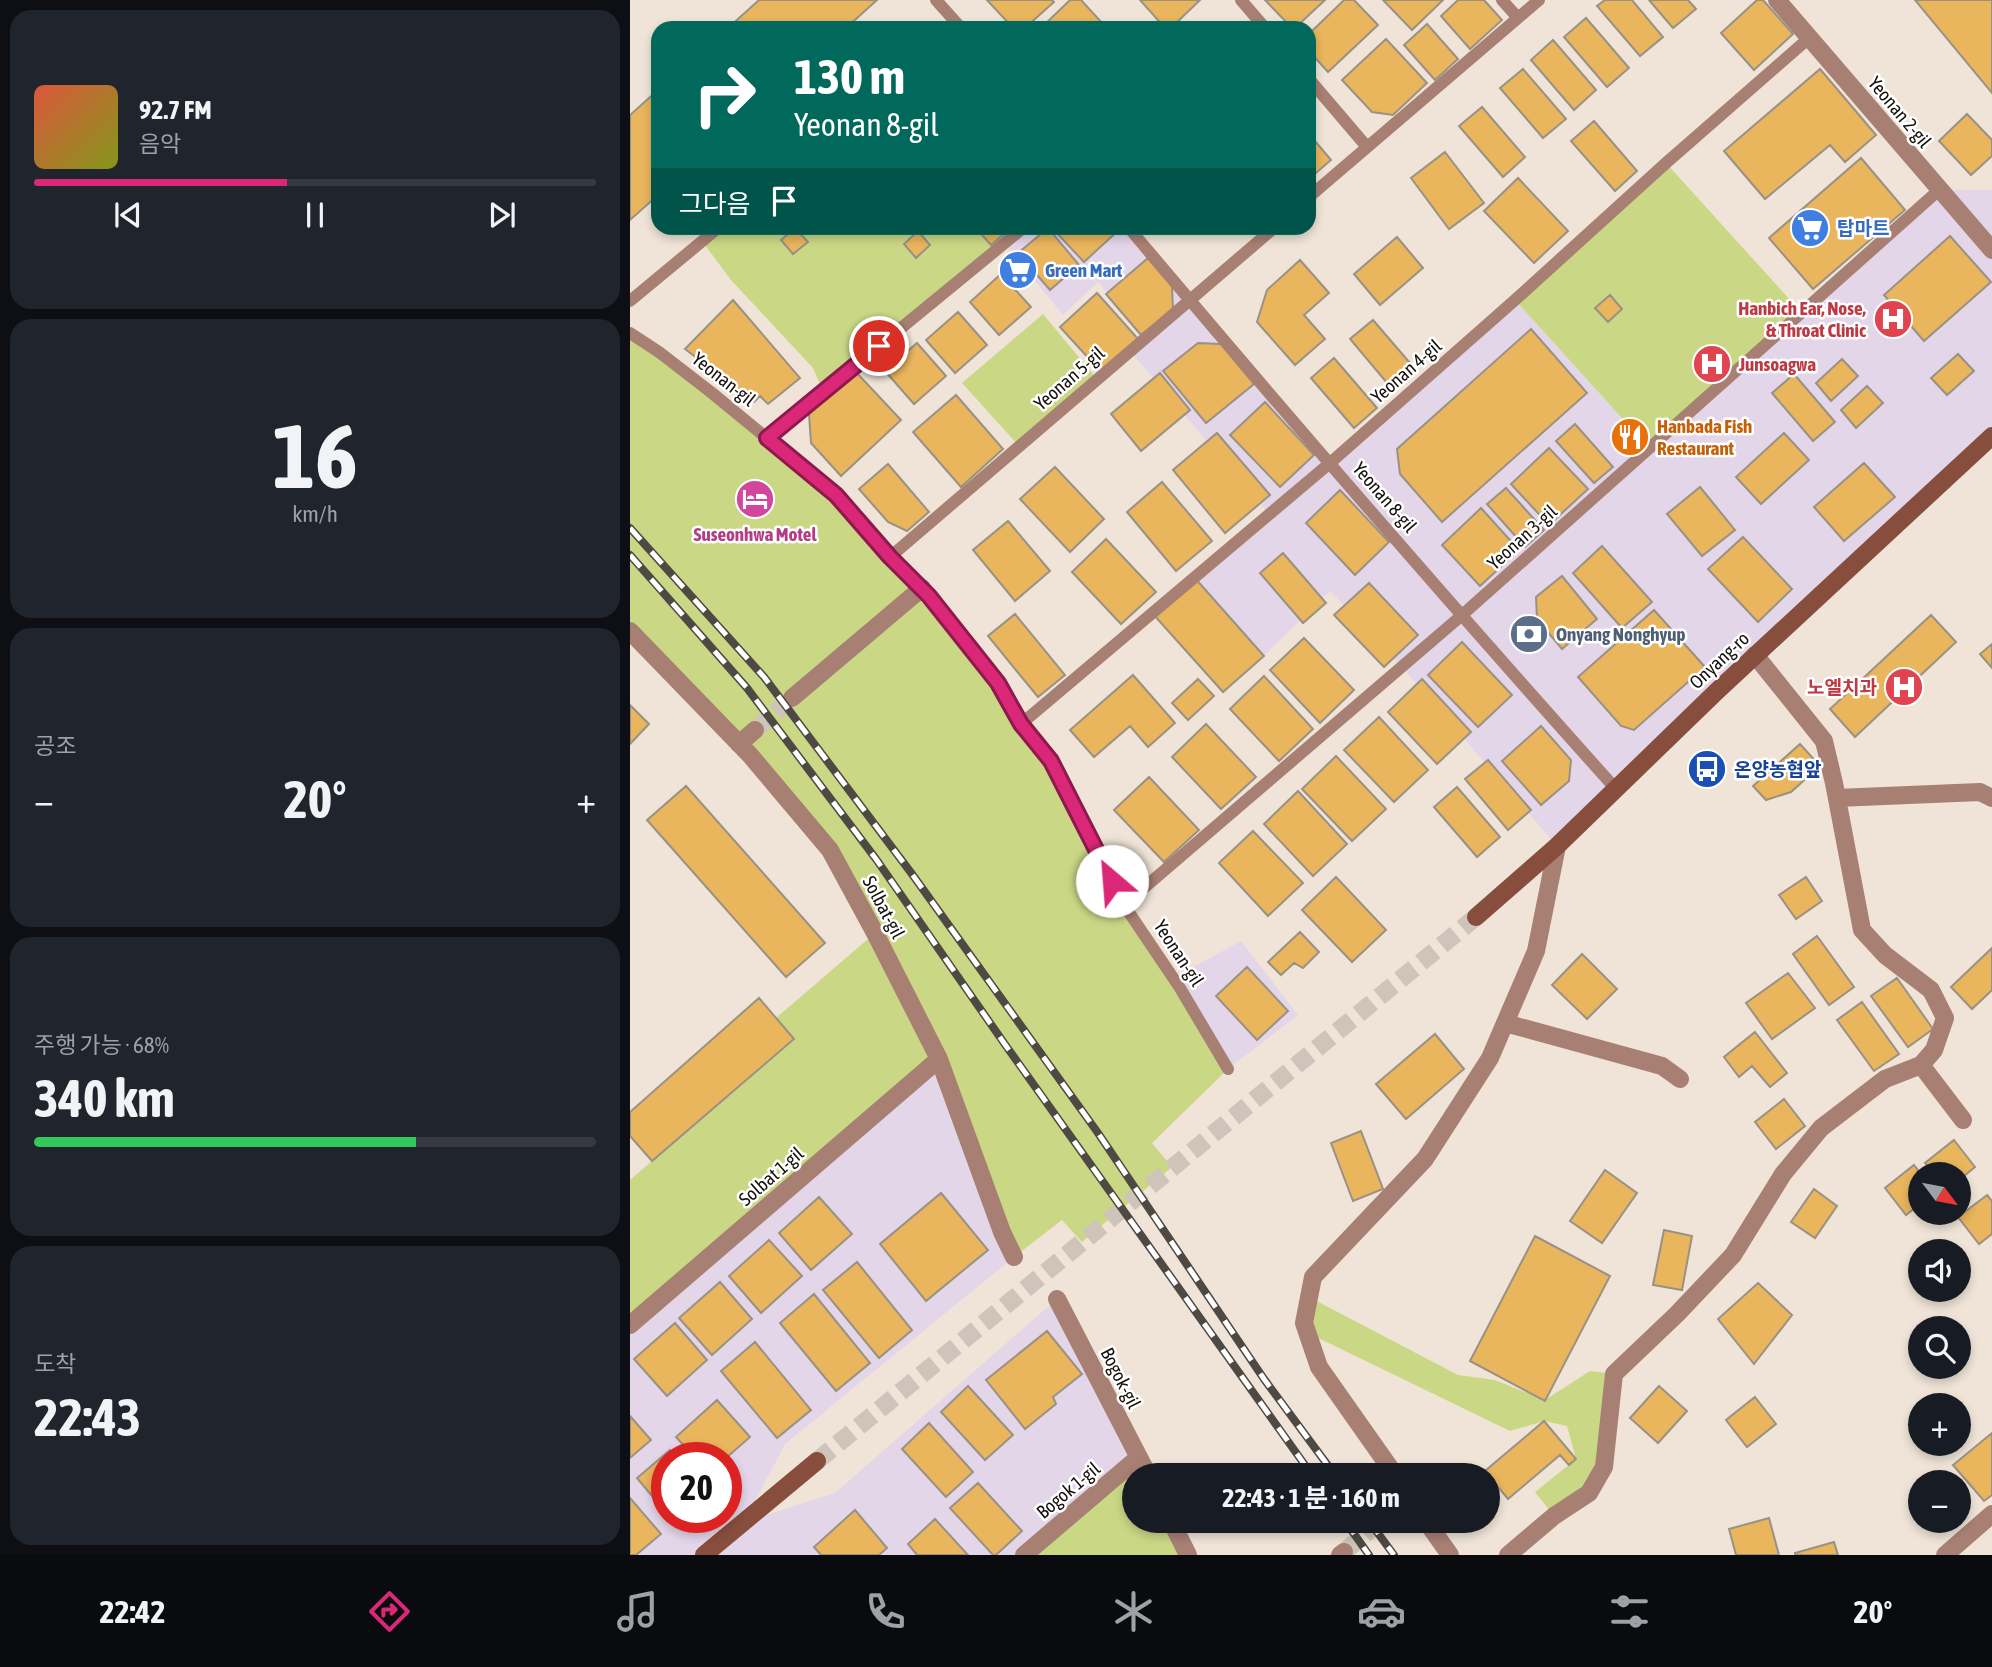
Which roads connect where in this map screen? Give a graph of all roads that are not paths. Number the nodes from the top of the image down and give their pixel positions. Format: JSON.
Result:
{"nodes":[{"id":1,"x":936,"y":0,"type":"edge"},
{"id":2,"x":1241,"y":0,"type":"edge"},
{"id":3,"x":1502,"y":0,"type":"edge"},
{"id":4,"x":1539,"y":0,"type":"edge"},
{"id":5,"x":1777,"y":0,"type":"edge"},
{"id":6,"x":1518,"y":18,"type":"junction"},
{"id":7,"x":954,"y":21,"type":"edge"},
{"id":8,"x":1259,"y":21,"type":"edge"},
{"id":9,"x":1810,"y":38,"type":"junction"},
{"id":10,"x":1316,"y":87,"type":"edge"},
{"id":11,"x":1367,"y":147,"type":"junction"},
{"id":12,"x":1939,"y":190,"type":"junction"},
{"id":13,"x":1316,"y":191,"type":"edge"},
{"id":14,"x":709,"y":235,"type":"edge"},
{"id":15,"x":1014,"y":235,"type":"edge"},
{"id":16,"x":1135,"y":235,"type":"edge"},
{"id":17,"x":1266,"y":235,"type":"edge"},
{"id":18,"x":1992,"y":250,"type":"edge"},
{"id":19,"x":630,"y":300,"type":"edge"},
{"id":20,"x":1189,"y":300,"type":"junction"},
{"id":21,"x":630,"y":333,"type":"edge"},
{"id":22,"x":1992,"y":436,"type":"edge"},
{"id":23,"x":767,"y":438,"type":"junction"},
{"id":24,"x":1330,"y":463,"type":"junction"},
{"id":25,"x":890,"y":557,"type":"junction"},
{"id":26,"x":922,"y":588,"type":"junction"},
{"id":27,"x":1461,"y":616,"type":"junction"},
{"id":28,"x":630,"y":631,"type":"edge"},
{"id":29,"x":1755,"y":655,"type":"junction"},
{"id":30,"x":792,"y":698,"type":"tunnel mouth"},
{"id":31,"x":1021,"y":724,"type":"junction"},
{"id":32,"x":755,"y":730,"type":"tunnel mouth"},
{"id":33,"x":739,"y":744,"type":"junction"},
{"id":34,"x":1615,"y":788,"type":"junction"},
{"id":35,"x":1837,"y":798,"type":"junction"},
{"id":36,"x":1992,"y":798,"type":"edge"},
{"id":37,"x":1557,"y":846,"type":"junction"},
{"id":38,"x":1124,"y":905,"type":"junction"},
{"id":39,"x":1476,"y":917,"type":"tunnel mouth"},
{"id":40,"x":1506,"y":1023,"type":"junction"},
{"id":41,"x":939,"y":1059,"type":"junction"},
{"id":42,"x":1921,"y":1065,"type":"junction"},
{"id":43,"x":1228,"y":1069,"type":"dead end"},
{"id":44,"x":1680,"y":1079,"type":"dead end"},
{"id":45,"x":1963,"y":1120,"type":"dead end"},
{"id":46,"x":1014,"y":1257,"type":"dead end"},
{"id":47,"x":1057,"y":1299,"type":"dead end"},
{"id":48,"x":630,"y":1325,"type":"edge"},
{"id":49,"x":1139,"y":1457,"type":"junction"},
{"id":50,"x":817,"y":1461,"type":"tunnel mouth"},
{"id":51,"x":1142,"y":1463,"type":"edge"},
{"id":52,"x":1387,"y":1463,"type":"edge"},
{"id":53,"x":1992,"y":1514,"type":"edge"},
{"id":54,"x":1177,"y":1533,"type":"edge"},
{"id":55,"x":1434,"y":1533,"type":"edge"},
{"id":56,"x":704,"y":1555,"type":"edge"},
{"id":57,"x":1024,"y":1555,"type":"edge"},
{"id":58,"x":1188,"y":1555,"type":"edge"},
{"id":59,"x":1450,"y":1555,"type":"edge"},
{"id":60,"x":1508,"y":1555,"type":"edge"},
{"id":61,"x":1945,"y":1555,"type":"edge"}],
"edges":[{"from":1,"to":7,"type":"lane"},
{"from":2,"to":8,"type":"lane"},
{"from":3,"to":6,"type":"lane"},
{"from":4,"to":6,"type":"lane"},
{"from":5,"to":9,"type":"street","name":"Yeonan 2-gil"},
{"from":6,"to":11,"type":"lane"},
{"from":9,"to":12,"type":"street","name":"Yeonan 2-gil"},
{"from":9,"to":24,"type":"lane","name":"Yeonan 4-gil"},
{"from":10,"to":11,"type":"lane"},
{"from":11,"to":13,"type":"lane"},
{"from":12,"to":18,"type":"street","name":"Yeonan 2-gil"},
{"from":12,"to":27,"type":"lane","name":"Yeonan 3-gil"},
{"from":14,"to":19,"type":"lane"},
{"from":15,"to":23,"type":"lane"},
{"from":16,"to":20,"type":"lane","name":"Yeonan 8-gil"},
{"from":17,"to":20,"type":"lane","name":"Yeonan 5-gil"},
{"from":20,"to":24,"type":"lane","name":"Yeonan 8-gil"},
{"from":20,"to":25,"type":"lane","name":"Yeonan 5-gil"},
{"from":21,"to":23,"type":"lane","name":"Yeonan-gil"},
{"from":22,"to":29,"type":"main road","name":"Onyang-ro"},
{"from":23,"to":25,"type":"lane","name":"Yeonan-gil"},
{"from":24,"to":27,"type":"lane","name":"Yeonan 8-gil"},
{"from":24,"to":31,"type":"lane","name":"Yeonan 4-gil"},
{"from":25,"to":26,"type":"lane","name":"Yeonan-gil"},
{"from":26,"to":30,"type":"street"},
{"from":26,"to":31,"type":"lane","name":"Yeonan-gil"},
{"from":27,"to":34,"type":"lane","name":"Yeonan 8-gil"},
{"from":27,"to":38,"type":"lane","name":"Yeonan 3-gil"},
{"from":28,"to":33,"type":"street","name":"Solbat-gil"},
{"from":29,"to":34,"type":"main road","name":"Onyang-ro"},
{"from":29,"to":35,"type":"street"},
{"from":31,"to":38,"type":"lane","name":"Yeonan-gil"},
{"from":32,"to":33,"type":"street"},
{"from":33,"to":41,"type":"street","name":"Solbat-gil"},
{"from":34,"to":37,"type":"main road","name":"Onyang-ro"},
{"from":35,"to":36,"type":"street"},
{"from":35,"to":42,"type":"street"},
{"from":37,"to":39,"type":"main road","name":"Onyang-ro"},
{"from":37,"to":40,"type":"street"},
{"from":38,"to":43,"type":"lane","name":"Yeonan-gil"},
{"from":40,"to":44,"type":"street"},
{"from":40,"to":52,"type":"street"},
{"from":41,"to":46,"type":"street","name":"Solbat-gil"},
{"from":41,"to":48,"type":"street","name":"Solbat 1-gil"},
{"from":42,"to":45,"type":"street"},
{"from":42,"to":60,"type":"street"},
{"from":47,"to":49,"type":"street","name":"Bogok-gil"},
{"from":49,"to":51,"type":"street","name":"Bogok-gil"},
{"from":49,"to":57,"type":"street","name":"Bogok 1-gil"},
{"from":50,"to":56,"type":"main road"},
{"from":53,"to":61,"type":"street"},
{"from":54,"to":58,"type":"street"},
{"from":55,"to":59,"type":"street"}]}
